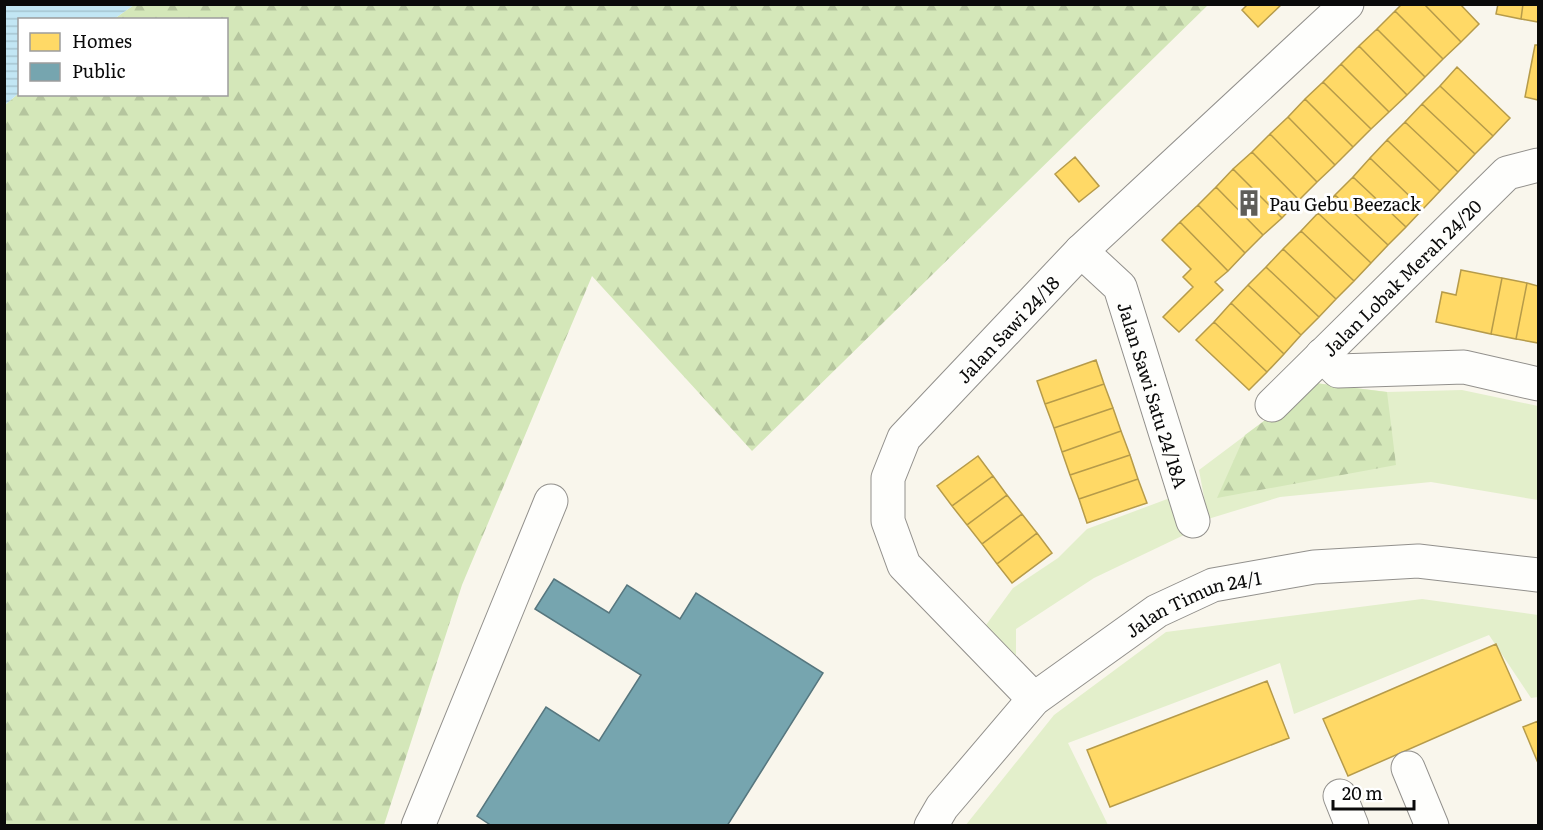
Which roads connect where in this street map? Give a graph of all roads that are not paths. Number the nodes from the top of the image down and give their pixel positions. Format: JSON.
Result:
{"nodes":[{"id":1,"x":1347,"y":4,"type":"edge"},
{"id":2,"x":1539,"y":165,"type":"edge"},
{"id":3,"x":1081,"y":251,"type":"junction"},
{"id":4,"x":1322,"y":355,"type":"junction"},
{"id":5,"x":1539,"y":384,"type":"edge"},
{"id":6,"x":1272,"y":405,"type":"dead end"},
{"id":7,"x":551,"y":501,"type":"dead end"},
{"id":8,"x":1193,"y":521,"type":"dead end"},
{"id":9,"x":1539,"y":575,"type":"edge"},
{"id":10,"x":1034,"y":699,"type":"junction"},
{"id":11,"x":1408,"y":768,"type":"dead end"},
{"id":12,"x":418,"y":825,"type":"edge"},
{"id":13,"x":930,"y":825,"type":"edge"},
{"id":14,"x":1432,"y":825,"type":"edge"}],
"edges":[{"from":1,"to":3,"type":"street","name":"Jalan Sawi 24/18"},
{"from":2,"to":4,"type":"street","name":"Jalan Lobak Merah 24/20"},
{"from":3,"to":8,"type":"street","name":"Jalan Sawi Satu 24/18A"},
{"from":3,"to":10,"type":"street","name":"Jalan Sawi 24/18"},
{"from":4,"to":5,"type":"street"},
{"from":4,"to":6,"type":"street","name":"Jalan Lobak Merah 24/20"},
{"from":7,"to":12,"type":"street"},
{"from":9,"to":10,"type":"street","name":"Jalan Timun 24/1"},
{"from":10,"to":13,"type":"street","name":"Jalan Timun 24/1"},
{"from":11,"to":14,"type":"street"}]}
